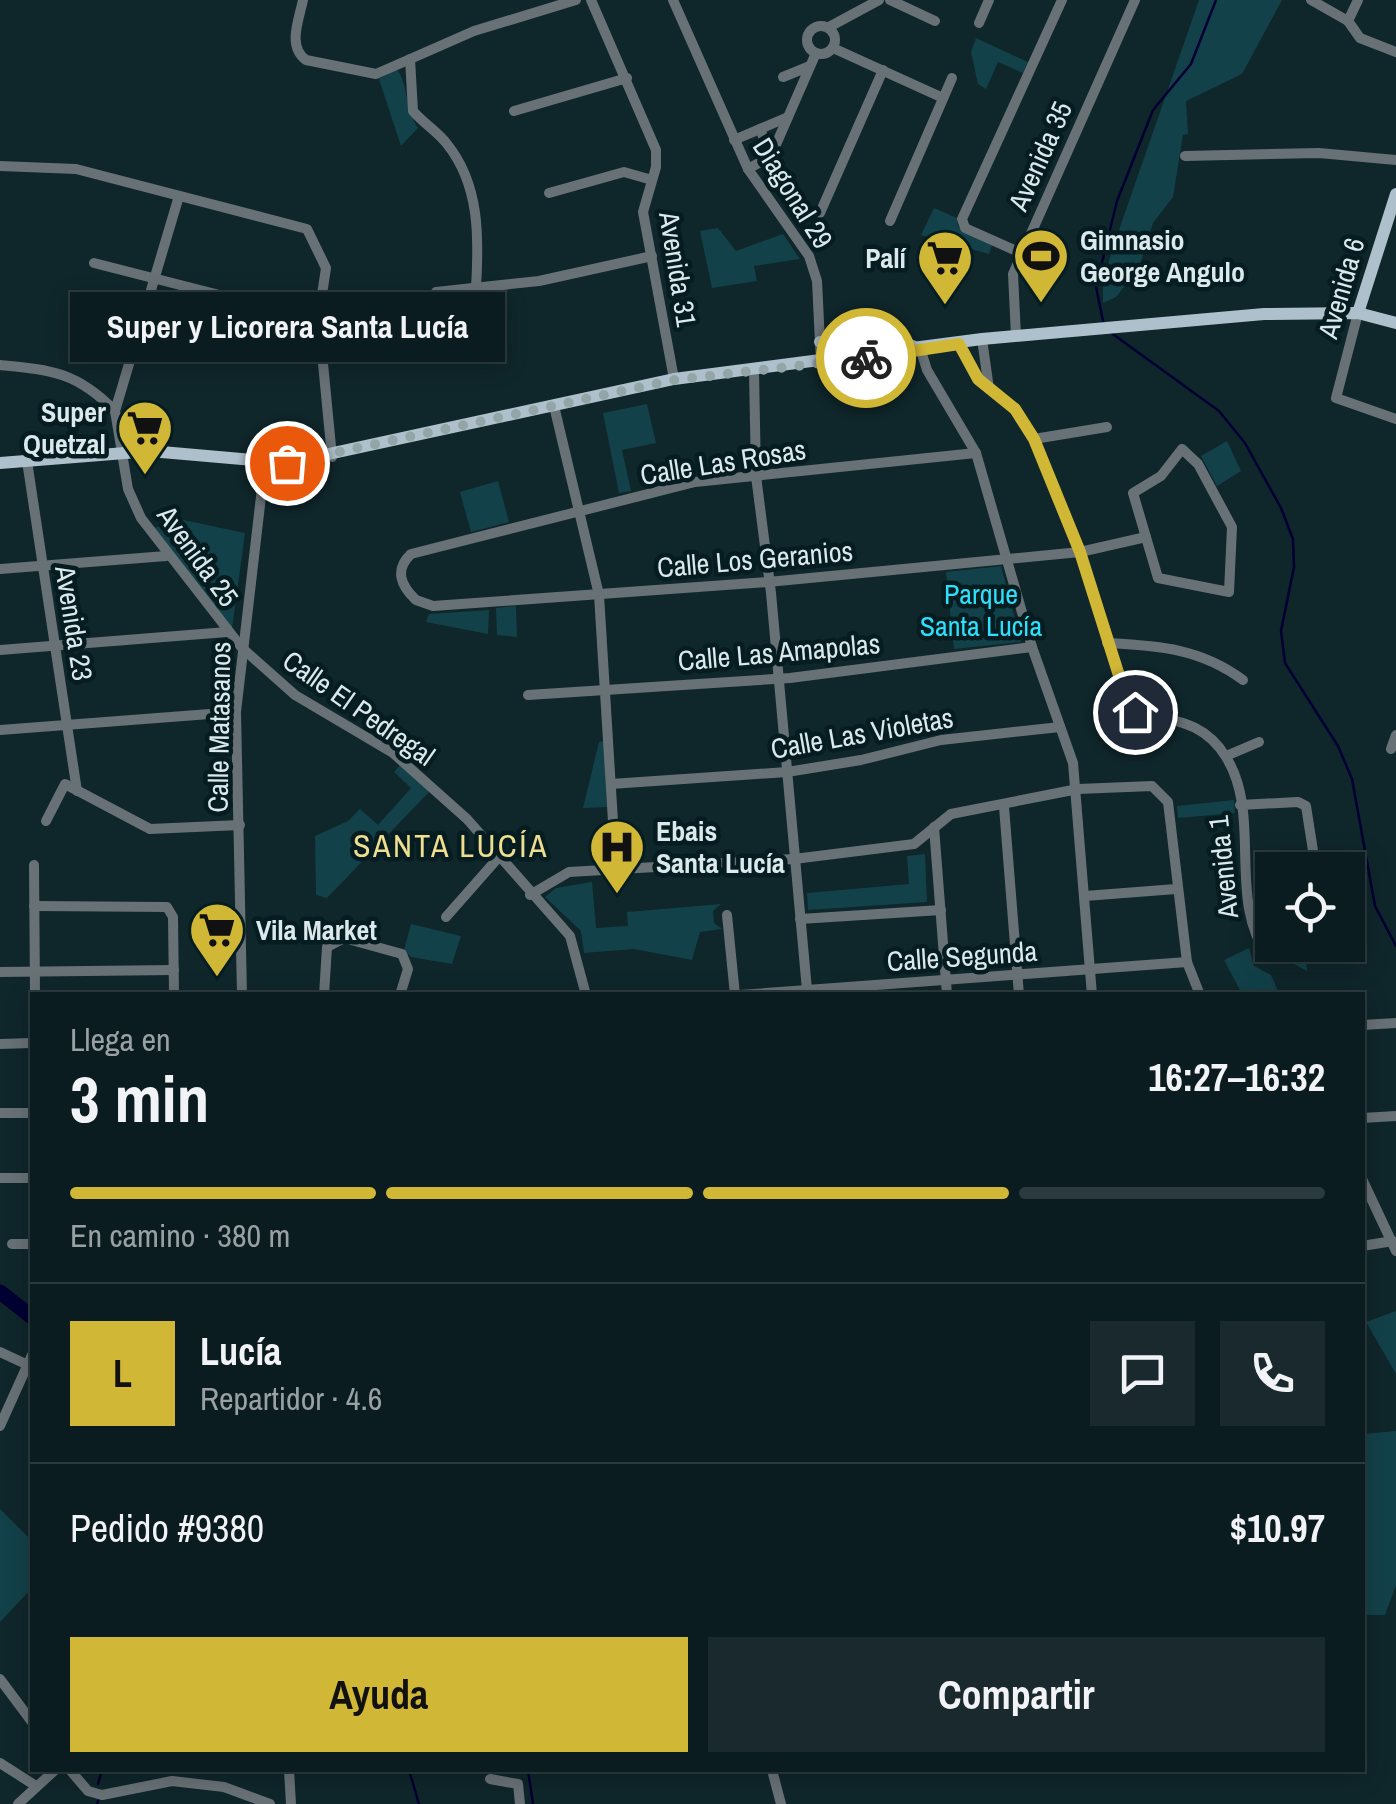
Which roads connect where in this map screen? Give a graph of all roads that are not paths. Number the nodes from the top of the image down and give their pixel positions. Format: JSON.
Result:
{"nodes":[{"id":1,"x":303,"y":0,"type":"edge"},
{"id":2,"x":576,"y":0,"type":"edge"},
{"id":3,"x":591,"y":0,"type":"edge"},
{"id":4,"x":673,"y":0,"type":"edge"},
{"id":5,"x":879,"y":0,"type":"edge"},
{"id":6,"x":890,"y":0,"type":"edge"},
{"id":7,"x":990,"y":0,"type":"edge"},
{"id":8,"x":1062,"y":0,"type":"edge"},
{"id":9,"x":1135,"y":0,"type":"edge"},
{"id":10,"x":1311,"y":0,"type":"edge"},
{"id":11,"x":1358,"y":0,"type":"edge"},
{"id":12,"x":935,"y":20,"type":"dead end"},
{"id":13,"x":1348,"y":21,"type":"junction"},
{"id":14,"x":979,"y":23,"type":"dead end"},
{"id":15,"x":830,"y":28,"type":"junction"},
{"id":16,"x":833,"y":48,"type":"junction"},
{"id":17,"x":1396,"y":52,"type":"edge"},
{"id":18,"x":816,"y":53,"type":"junction"},
{"id":19,"x":410,"y":58,"type":"junction"},
{"id":20,"x":810,"y":66,"type":"junction"},
{"id":21,"x":883,"y":70,"type":"junction"},
{"id":22,"x":783,"y":77,"type":"dead end"},
{"id":23,"x":627,"y":78,"type":"junction"},
{"id":24,"x":952,"y":78,"type":"dead end"},
{"id":25,"x":944,"y":98,"type":"junction"},
{"id":26,"x":514,"y":111,"type":"dead end"},
{"id":27,"x":789,"y":116,"type":"junction"},
{"id":28,"x":760,"y":129,"type":"junction"},
{"id":29,"x":734,"y":140,"type":"junction"},
{"id":30,"x":771,"y":156,"type":"junction"},
{"id":31,"x":1184,"y":156,"type":"dead end"},
{"id":32,"x":1396,"y":160,"type":"edge"},
{"id":33,"x":0,"y":166,"type":"edge"},
{"id":34,"x":748,"y":170,"type":"junction"},
{"id":35,"x":652,"y":180,"type":"junction"},
{"id":36,"x":550,"y":193,"type":"dead end"},
{"id":37,"x":1396,"y":194,"type":"edge"},
{"id":38,"x":179,"y":196,"type":"junction"},
{"id":39,"x":820,"y":213,"type":"dead end"},
{"id":40,"x":890,"y":221,"type":"dead end"},
{"id":41,"x":1021,"y":254,"type":"junction"},
{"id":42,"x":652,"y":256,"type":"junction"},
{"id":43,"x":94,"y":263,"type":"dead end"},
{"id":44,"x":156,"y":278,"type":"junction"},
{"id":45,"x":476,"y":288,"type":"junction"},
{"id":46,"x":436,"y":292,"type":"dead end"},
{"id":47,"x":1358,"y":313,"type":"junction"},
{"id":48,"x":330,"y":317,"type":"dead end"},
{"id":49,"x":1396,"y":323,"type":"edge"},
{"id":50,"x":1016,"y":336,"type":"junction"},
{"id":51,"x":982,"y":340,"type":"junction"},
{"id":52,"x":820,"y":342,"type":"junction"},
{"id":53,"x":959,"y":344,"type":"junction"},
{"id":54,"x":921,"y":350,"type":"junction"},
{"id":55,"x":821,"y":363,"type":"junction"},
{"id":56,"x":0,"y":365,"type":"edge"},
{"id":57,"x":754,"y":371,"type":"junction"},
{"id":58,"x":674,"y":380,"type":"junction"},
{"id":59,"x":989,"y":389,"type":"junction"},
{"id":60,"x":554,"y":406,"type":"junction"},
{"id":61,"x":115,"y":411,"type":"junction"},
{"id":62,"x":1396,"y":419,"type":"edge"},
{"id":63,"x":1107,"y":427,"type":"dead end"},
{"id":64,"x":1034,"y":439,"type":"junction"},
{"id":65,"x":124,"y":453,"type":"junction"},
{"id":66,"x":976,"y":453,"type":"junction"},
{"id":67,"x":332,"y":457,"type":"junction"},
{"id":68,"x":26,"y":461,"type":"junction"},
{"id":69,"x":0,"y":462,"type":"edge"},
{"id":70,"x":264,"y":462,"type":"junction"},
{"id":71,"x":756,"y":476,"type":"junction"},
{"id":72,"x":581,"y":510,"type":"junction"},
{"id":73,"x":1146,"y":537,"type":"junction"},
{"id":74,"x":1080,"y":552,"type":"junction"},
{"id":75,"x":166,"y":556,"type":"junction"},
{"id":76,"x":1009,"y":558,"type":"junction"},
{"id":77,"x":42,"y":566,"type":"junction"},
{"id":78,"x":0,"y":569,"type":"edge"},
{"id":79,"x":768,"y":582,"type":"junction"},
{"id":80,"x":599,"y":595,"type":"junction"},
{"id":81,"x":433,"y":606,"type":"joint"},
{"id":82,"x":227,"y":632,"type":"junction"},
{"id":83,"x":1107,"y":644,"type":"junction"},
{"id":84,"x":57,"y":646,"type":"junction"},
{"id":85,"x":1032,"y":647,"type":"junction"},
{"id":86,"x":242,"y":648,"type":"junction"},
{"id":87,"x":0,"y":650,"type":"edge"},
{"id":88,"x":779,"y":676,"type":"junction"},
{"id":89,"x":1243,"y":680,"type":"dead end"},
{"id":90,"x":605,"y":689,"type":"junction"},
{"id":91,"x":535,"y":708,"type":"dead end"},
{"id":92,"x":236,"y":712,"type":"junction"},
{"id":93,"x":67,"y":726,"type":"junction"},
{"id":94,"x":1060,"y":726,"type":"junction"},
{"id":95,"x":0,"y":730,"type":"edge"},
{"id":96,"x":1396,"y":735,"type":"edge"},
{"id":97,"x":1258,"y":742,"type":"dead end"},
{"id":98,"x":1391,"y":749,"type":"dead end"},
{"id":99,"x":1226,"y":756,"type":"junction"},
{"id":100,"x":787,"y":772,"type":"junction"},
{"id":101,"x":611,"y":784,"type":"junction"},
{"id":102,"x":1078,"y":788,"type":"junction"},
{"id":103,"x":77,"y":791,"type":"junction"},
{"id":104,"x":1240,"y":805,"type":"junction"},
{"id":105,"x":1004,"y":807,"type":"junction"},
{"id":106,"x":46,"y":821,"type":"dead end"},
{"id":107,"x":934,"y":824,"type":"junction"},
{"id":108,"x":240,"y":825,"type":"junction"},
{"id":109,"x":1314,"y":852,"type":"edge"},
{"id":110,"x":498,"y":858,"type":"junction"},
{"id":111,"x":794,"y":859,"type":"junction"},
{"id":112,"x":34,"y":865,"type":"dead end"},
{"id":113,"x":616,"y":870,"type":"junction"},
{"id":114,"x":1176,"y":889,"type":"junction"},
{"id":115,"x":530,"y":895,"type":"junction"},
{"id":116,"x":1085,"y":896,"type":"junction"},
{"id":117,"x":34,"y":906,"type":"junction"},
{"id":118,"x":940,"y":910,"type":"junction"},
{"id":119,"x":727,"y":916,"type":"dead end"},
{"id":120,"x":446,"y":917,"type":"dead end"},
{"id":121,"x":800,"y":919,"type":"junction"},
{"id":122,"x":1255,"y":937,"type":"edge"},
{"id":123,"x":1187,"y":962,"type":"junction"},
{"id":124,"x":1090,"y":969,"type":"junction"},
{"id":125,"x":174,"y":970,"type":"junction"},
{"id":126,"x":35,"y":971,"type":"junction"},
{"id":127,"x":0,"y":972,"type":"edge"},
{"id":128,"x":1017,"y":974,"type":"junction"},
{"id":129,"x":946,"y":980,"type":"junction"},
{"id":130,"x":807,"y":990,"type":"junction"},
{"id":131,"x":35,"y":992,"type":"edge"},
{"id":132,"x":174,"y":992,"type":"edge"},
{"id":133,"x":242,"y":992,"type":"edge"},
{"id":134,"x":324,"y":992,"type":"edge"},
{"id":135,"x":401,"y":992,"type":"edge"},
{"id":136,"x":585,"y":992,"type":"edge"},
{"id":137,"x":738,"y":992,"type":"edge"},
{"id":138,"x":779,"y":992,"type":"edge"},
{"id":139,"x":947,"y":992,"type":"edge"},
{"id":140,"x":1018,"y":992,"type":"edge"},
{"id":141,"x":1092,"y":992,"type":"edge"},
{"id":142,"x":1199,"y":992,"type":"edge"},
{"id":143,"x":1396,"y":1023,"type":"edge"},
{"id":144,"x":1365,"y":1025,"type":"edge"},
{"id":145,"x":30,"y":1043,"type":"edge"},
{"id":146,"x":0,"y":1044,"type":"edge"},
{"id":147,"x":0,"y":1113,"type":"edge"},
{"id":148,"x":30,"y":1113,"type":"edge"},
{"id":149,"x":1396,"y":1116,"type":"edge"},
{"id":150,"x":1365,"y":1118,"type":"edge"},
{"id":151,"x":0,"y":1178,"type":"edge"},
{"id":152,"x":30,"y":1178,"type":"edge"},
{"id":153,"x":1365,"y":1184,"type":"edge"},
{"id":154,"x":12,"y":1244,"type":"dead end"},
{"id":155,"x":30,"y":1244,"type":"edge"},
{"id":156,"x":1365,"y":1246,"type":"edge"},
{"id":157,"x":1395,"y":1246,"type":"edge"},
{"id":158,"x":0,"y":1352,"type":"edge"},
{"id":159,"x":30,"y":1362,"type":"edge"},
{"id":160,"x":30,"y":1364,"type":"edge"},
{"id":161,"x":16,"y":1392,"type":"junction"},
{"id":162,"x":30,"y":1394,"type":"edge"},
{"id":163,"x":0,"y":1426,"type":"edge"},
{"id":164,"x":0,"y":1680,"type":"edge"},
{"id":165,"x":30,"y":1719,"type":"edge"},
{"id":166,"x":0,"y":1764,"type":"edge"},
{"id":167,"x":53,"y":1772,"type":"edge"},
{"id":168,"x":72,"y":1772,"type":"edge"},
{"id":169,"x":289,"y":1772,"type":"edge"},
{"id":170,"x":773,"y":1772,"type":"edge"},
{"id":171,"x":172,"y":1776,"type":"edge"},
{"id":172,"x":490,"y":1779,"type":"dead end"},
{"id":173,"x":36,"y":1786,"type":"junction"},
{"id":174,"x":18,"y":1804,"type":"edge"},
{"id":175,"x":270,"y":1804,"type":"edge"},
{"id":176,"x":291,"y":1804,"type":"edge"},
{"id":177,"x":520,"y":1804,"type":"edge"},
{"id":178,"x":781,"y":1804,"type":"edge"}],
"edges":[{"from":1,"to":19,"type":"street"},
{"from":2,"to":19,"type":"street"},
{"from":3,"to":23,"type":"street","name":"Avenida 31"},
{"from":4,"to":29,"type":"street","name":"Diagonal 29"},
{"from":5,"to":15,"type":"street"},
{"from":6,"to":12,"type":"street"},
{"from":7,"to":14,"type":"street"},
{"from":8,"to":41,"type":"street"},
{"from":9,"to":41,"type":"street","name":"Avenida 35"},
{"from":10,"to":13,"type":"street"},
{"from":11,"to":13,"type":"street"},
{"from":13,"to":17,"type":"street"},
{"from":15,"to":16,"type":"street"},
{"from":15,"to":18,"type":"street"},
{"from":16,"to":18,"type":"street"},
{"from":16,"to":21,"type":"street"},
{"from":18,"to":20,"type":"street"},
{"from":19,"to":45,"type":"street"},
{"from":20,"to":22,"type":"street"},
{"from":20,"to":27,"type":"street"},
{"from":21,"to":25,"type":"street"},
{"from":21,"to":39,"type":"street"},
{"from":23,"to":26,"type":"street"},
{"from":23,"to":35,"type":"street","name":"Avenida 31"},
{"from":24,"to":25,"type":"street"},
{"from":25,"to":40,"type":"street"},
{"from":27,"to":28,"type":"street"},
{"from":27,"to":30,"type":"street"},
{"from":28,"to":29,"type":"street"},
{"from":28,"to":30,"type":"street"},
{"from":29,"to":34,"type":"street","name":"Diagonal 29"},
{"from":30,"to":34,"type":"street"},
{"from":31,"to":32,"type":"street"},
{"from":33,"to":38,"type":"street"},
{"from":34,"to":52,"type":"street","name":"Diagonal 29"},
{"from":35,"to":36,"type":"street"},
{"from":35,"to":42,"type":"street","name":"Avenida 31"},
{"from":37,"to":47,"type":"main road","name":"Avenida 6"},
{"from":38,"to":44,"type":"street","name":"Avenida 25"},
{"from":38,"to":44,"type":"street"},
{"from":41,"to":50,"type":"street","name":"Avenida 35"},
{"from":42,"to":45,"type":"street"},
{"from":42,"to":58,"type":"street","name":"Avenida 31"},
{"from":43,"to":44,"type":"street"},
{"from":44,"to":61,"type":"street","name":"Avenida 25"},
{"from":45,"to":46,"type":"street"},
{"from":47,"to":49,"type":"main road"},
{"from":47,"to":50,"type":"main road"},
{"from":47,"to":62,"type":"street","name":"Avenida 6"},
{"from":48,"to":67,"type":"street"},
{"from":50,"to":51,"type":"main road"},
{"from":51,"to":53,"type":"main road"},
{"from":51,"to":59,"type":"street"},
{"from":52,"to":54,"type":"main road"},
{"from":52,"to":55,"type":"street","name":"Diagonal 29"},
{"from":53,"to":54,"type":"main road"},
{"from":53,"to":59,"type":"street"},
{"from":54,"to":55,"type":"main road"},
{"from":54,"to":66,"type":"street"},
{"from":55,"to":57,"type":"main road"},
{"from":56,"to":61,"type":"street"},
{"from":57,"to":58,"type":"main road"},
{"from":57,"to":71,"type":"street"},
{"from":58,"to":60,"type":"main road"},
{"from":59,"to":64,"type":"street"},
{"from":60,"to":67,"type":"main road"},
{"from":60,"to":72,"type":"street"},
{"from":61,"to":65,"type":"street","name":"Avenida 25"},
{"from":63,"to":64,"type":"street"},
{"from":64,"to":74,"type":"street"},
{"from":65,"to":68,"type":"main road"},
{"from":65,"to":70,"type":"main road"},
{"from":65,"to":75,"type":"street","name":"Avenida 25"},
{"from":66,"to":71,"type":"street","name":"Calle Las Rosas"},
{"from":66,"to":76,"type":"street"},
{"from":67,"to":70,"type":"main road"},
{"from":68,"to":69,"type":"main road"},
{"from":68,"to":77,"type":"street","name":"Avenida 23"},
{"from":70,"to":86,"type":"street","name":"Calle Matasanos"},
{"from":71,"to":72,"type":"street","name":"Calle Las Rosas"},
{"from":71,"to":79,"type":"street"},
{"from":72,"to":80,"type":"street"},
{"from":72,"to":81,"type":"street","name":"Calle Las Rosas"},
{"from":73,"to":73,"type":"street"},
{"from":73,"to":74,"type":"street","name":"Calle Los Geranios"},
{"from":74,"to":76,"type":"street","name":"Calle Los Geranios"},
{"from":74,"to":83,"type":"street"},
{"from":75,"to":77,"type":"street"},
{"from":75,"to":82,"type":"street","name":"Avenida 25"},
{"from":76,"to":79,"type":"street","name":"Calle Los Geranios"},
{"from":76,"to":85,"type":"street"},
{"from":77,"to":78,"type":"street"},
{"from":77,"to":84,"type":"street","name":"Avenida 23"},
{"from":79,"to":80,"type":"street","name":"Calle Los Geranios"},
{"from":79,"to":88,"type":"street"},
{"from":80,"to":81,"type":"street","name":"Calle Los Geranios"},
{"from":80,"to":90,"type":"street"},
{"from":82,"to":84,"type":"street"},
{"from":82,"to":86,"type":"street","name":"Avenida 25"},
{"from":83,"to":89,"type":"street"},
{"from":83,"to":99,"type":"street"},
{"from":84,"to":87,"type":"street"},
{"from":84,"to":93,"type":"street","name":"Avenida 23"},
{"from":85,"to":88,"type":"street","name":"Calle Las Amapolas"},
{"from":85,"to":94,"type":"street"},
{"from":86,"to":92,"type":"street","name":"Calle Matasanos"},
{"from":86,"to":110,"type":"street","name":"Calle El Pedregal"},
{"from":88,"to":90,"type":"street","name":"Calle Las Amapolas"},
{"from":88,"to":100,"type":"street"},
{"from":90,"to":91,"type":"street","name":"Calle Las Amapolas"},
{"from":90,"to":101,"type":"street"},
{"from":92,"to":93,"type":"street"},
{"from":92,"to":108,"type":"street","name":"Calle Matasanos"},
{"from":93,"to":95,"type":"street"},
{"from":93,"to":103,"type":"street","name":"Avenida 23"},
{"from":94,"to":100,"type":"street","name":"Calle Las Violetas"},
{"from":94,"to":102,"type":"street"},
{"from":96,"to":98,"type":"street"},
{"from":97,"to":99,"type":"street"},
{"from":99,"to":104,"type":"street","name":"Avenida 1"},
{"from":100,"to":101,"type":"street","name":"Calle Las Violetas"},
{"from":100,"to":111,"type":"street"},
{"from":101,"to":113,"type":"street"},
{"from":102,"to":105,"type":"street"},
{"from":102,"to":114,"type":"street"},
{"from":102,"to":116,"type":"street"},
{"from":103,"to":106,"type":"street"},
{"from":103,"to":108,"type":"street"},
{"from":104,"to":109,"type":"street"},
{"from":104,"to":122,"type":"street","name":"Avenida 1"},
{"from":105,"to":107,"type":"street"},
{"from":105,"to":128,"type":"street"},
{"from":107,"to":111,"type":"street"},
{"from":107,"to":118,"type":"street"},
{"from":108,"to":133,"type":"street","name":"Calle Matasanos"},
{"from":110,"to":115,"type":"street","name":"Calle El Pedregal"},
{"from":110,"to":120,"type":"street"},
{"from":111,"to":113,"type":"street"},
{"from":111,"to":121,"type":"street"},
{"from":112,"to":117,"type":"street"},
{"from":113,"to":115,"type":"street"},
{"from":114,"to":116,"type":"street"},
{"from":114,"to":123,"type":"street"},
{"from":115,"to":136,"type":"street","name":"Calle El Pedregal"},
{"from":116,"to":124,"type":"street"},
{"from":117,"to":125,"type":"street"},
{"from":117,"to":126,"type":"street"},
{"from":118,"to":121,"type":"street"},
{"from":118,"to":129,"type":"street"},
{"from":119,"to":137,"type":"street"},
{"from":121,"to":130,"type":"street"},
{"from":123,"to":124,"type":"street","name":"Calle Segunda"},
{"from":123,"to":142,"type":"street"},
{"from":124,"to":128,"type":"street","name":"Calle Segunda"},
{"from":124,"to":141,"type":"street"},
{"from":125,"to":126,"type":"street"},
{"from":125,"to":132,"type":"street"},
{"from":126,"to":127,"type":"street"},
{"from":126,"to":131,"type":"street"},
{"from":128,"to":129,"type":"street","name":"Calle Segunda"},
{"from":128,"to":140,"type":"street"},
{"from":129,"to":130,"type":"street","name":"Calle Segunda"},
{"from":129,"to":139,"type":"street"},
{"from":130,"to":138,"type":"street","name":"Calle Segunda"},
{"from":134,"to":135,"type":"street"},
{"from":143,"to":144,"type":"street"},
{"from":145,"to":146,"type":"street"},
{"from":147,"to":148,"type":"street"},
{"from":149,"to":150,"type":"street"},
{"from":151,"to":152,"type":"street"},
{"from":153,"to":157,"type":"street"},
{"from":154,"to":155,"type":"street"},
{"from":156,"to":157,"type":"street"},
{"from":158,"to":159,"type":"street"},
{"from":160,"to":161,"type":"street"},
{"from":161,"to":162,"type":"street"},
{"from":161,"to":163,"type":"street"},
{"from":164,"to":165,"type":"street"},
{"from":166,"to":173,"type":"street"},
{"from":167,"to":173,"type":"street"},
{"from":168,"to":171,"type":"street"},
{"from":169,"to":176,"type":"street"},
{"from":170,"to":178,"type":"street"},
{"from":171,"to":175,"type":"street"},
{"from":172,"to":177,"type":"street"},
{"from":173,"to":174,"type":"street"}]}
